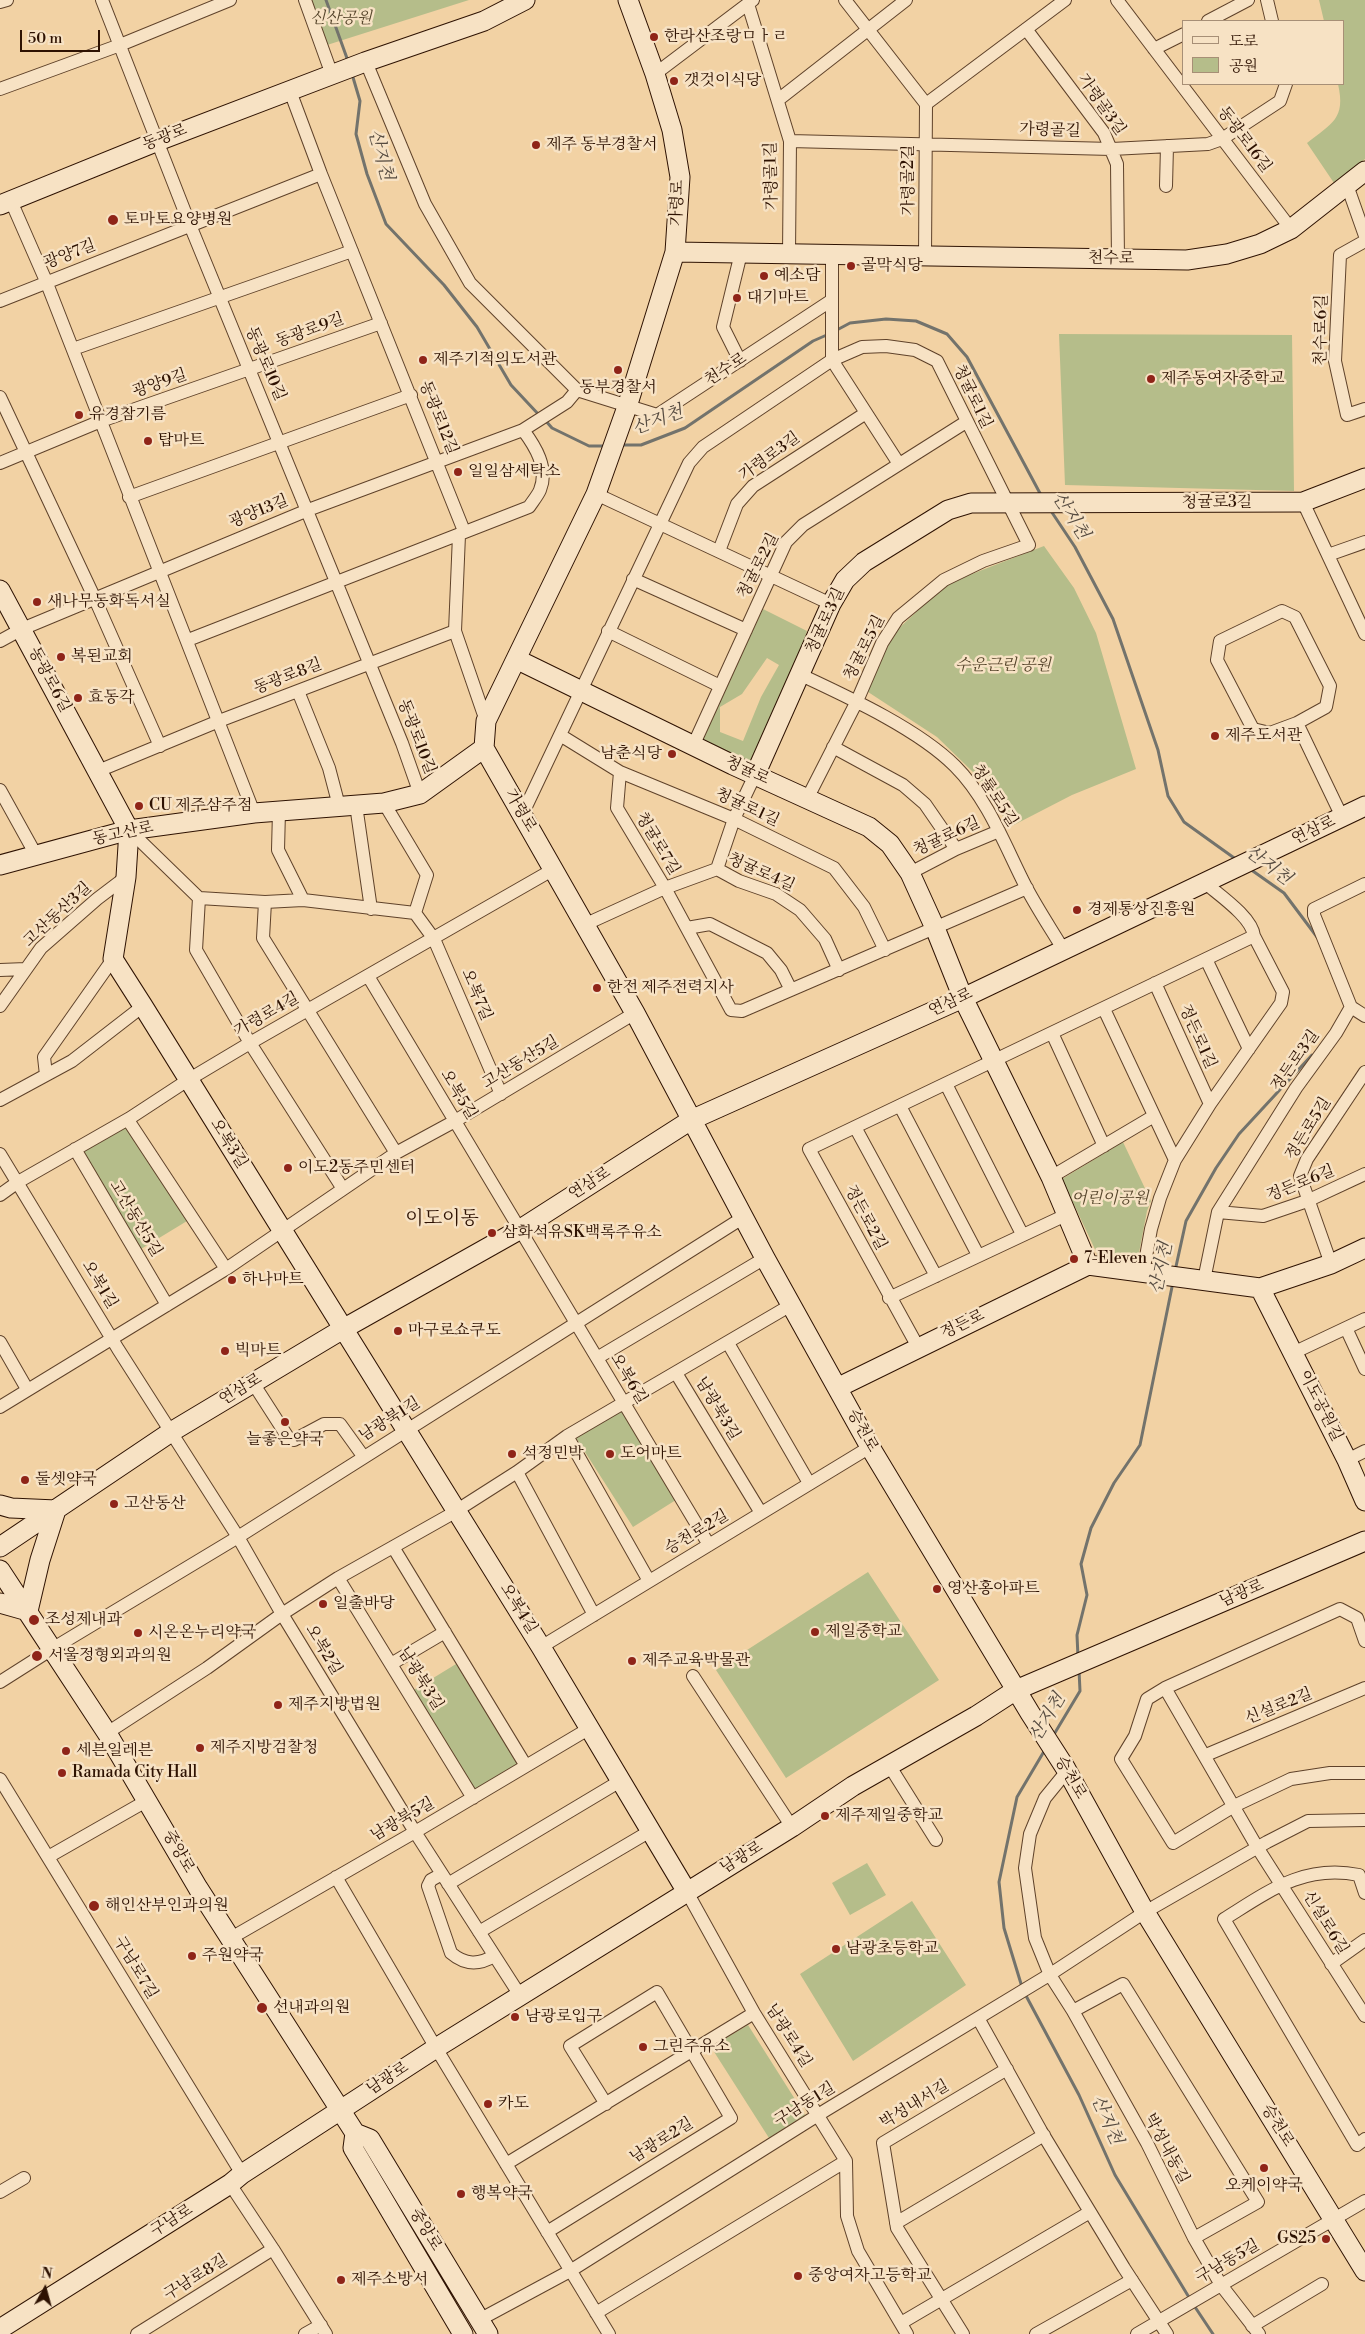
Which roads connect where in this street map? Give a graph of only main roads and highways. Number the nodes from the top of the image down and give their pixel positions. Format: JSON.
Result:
{"nodes":[{"id":1,"x":524,"y":0,"type":"edge"},
{"id":2,"x":628,"y":3,"type":"edge"},
{"id":3,"x":1365,"y":171,"type":"edge"},
{"id":4,"x":6,"y":203,"type":"edge"},
{"id":5,"x":675,"y":252,"type":"junction"},
{"id":6,"x":1365,"y":478,"type":"edge"},
{"id":7,"x":0,"y":590,"type":"edge"},
{"id":8,"x":516,"y":659,"type":"junction"},
{"id":9,"x":484,"y":748,"type":"junction"},
{"id":10,"x":755,"y":775,"type":"junction"},
{"id":11,"x":1365,"y":806,"type":"edge"},
{"id":12,"x":129,"y":830,"type":"junction"},
{"id":13,"x":0,"y":865,"type":"edge"},
{"id":14,"x":963,"y":998,"type":"junction"},
{"id":15,"x":691,"y":1120,"type":"junction"},
{"id":16,"x":1365,"y":1248,"type":"edge"},
{"id":17,"x":1088,"y":1264,"type":"junction"},
{"id":18,"x":1260,"y":1288,"type":"junction"},
{"id":19,"x":343,"y":1329,"type":"junction"},
{"id":20,"x":839,"y":1387,"type":"junction"},
{"id":21,"x":1365,"y":1501,"type":"edge"},
{"id":22,"x":0,"y":1505,"type":"edge"},
{"id":23,"x":56,"y":1510,"type":"junction"},
{"id":24,"x":1365,"y":1541,"type":"edge"},
{"id":25,"x":0,"y":1547,"type":"edge"},
{"id":26,"x":0,"y":1570,"type":"edge"},
{"id":27,"x":0,"y":1603,"type":"edge"},
{"id":28,"x":28,"y":1611,"type":"junction"},
{"id":29,"x":1016,"y":1690,"type":"junction"},
{"id":30,"x":688,"y":1892,"type":"junction"},
{"id":31,"x":340,"y":2110,"type":"junction"},
{"id":32,"x":355,"y":2133,"type":"junction"},
{"id":33,"x":1365,"y":2271,"type":"edge"},
{"id":34,"x":484,"y":2327,"type":"edge"},
{"id":35,"x":0,"y":2329,"type":"edge"},
{"id":36,"x":463,"y":2334,"type":"edge"}],
"edges":[{"from":1,"to":4,"type":"main road","name":"동광로"},
{"from":2,"to":5,"type":"main road","name":"가령로"},
{"from":3,"to":5,"type":"main road","name":"천수로"},
{"from":5,"to":8,"type":"main road","name":"가령로"},
{"from":6,"to":10,"type":"main road","name":"청귤로3길"},
{"from":7,"to":12,"type":"main road","name":"동광로6길"},
{"from":8,"to":9,"type":"main road"},
{"from":8,"to":10,"type":"main road","name":"청귤로"},
{"from":9,"to":12,"type":"main road","name":"동고산로"},
{"from":9,"to":15,"type":"main road","name":"가령로"},
{"from":10,"to":14,"type":"main road","name":"청귤로"},
{"from":11,"to":14,"type":"main road","name":"연삼로"},
{"from":12,"to":13,"type":"main road","name":"동고산로"},
{"from":12,"to":19,"type":"main road","name":"오복3길"},
{"from":14,"to":15,"type":"main road","name":"연삼로"},
{"from":14,"to":17,"type":"main road"},
{"from":15,"to":19,"type":"main road","name":"연삼로"},
{"from":15,"to":20,"type":"main road","name":"승천로"},
{"from":16,"to":18,"type":"main road"},
{"from":17,"to":18,"type":"main road"},
{"from":17,"to":20,"type":"main road","name":"정든로"},
{"from":18,"to":21,"type":"main road","name":"이도공원길"},
{"from":19,"to":23,"type":"main road","name":"연삼로"},
{"from":19,"to":30,"type":"main road","name":"오복4길"},
{"from":20,"to":29,"type":"main road","name":"승천로"},
{"from":22,"to":23,"type":"main road"},
{"from":23,"to":25,"type":"main road","name":"연삼로"},
{"from":23,"to":28,"type":"main road"},
{"from":24,"to":29,"type":"main road","name":"남광로"},
{"from":26,"to":28,"type":"main road","name":"중앙로"},
{"from":27,"to":28,"type":"main road"},
{"from":28,"to":31,"type":"main road","name":"중앙로"},
{"from":29,"to":30,"type":"main road","name":"남광로"},
{"from":29,"to":33,"type":"main road","name":"승천로"},
{"from":30,"to":31,"type":"main road","name":"남광로"},
{"from":31,"to":32,"type":"main road","name":"중앙로"},
{"from":31,"to":35,"type":"main road","name":"구남로"},
{"from":32,"to":34,"type":"main road","name":"중앙로"},
{"from":32,"to":36,"type":"main road","name":"중앙로"}]}
